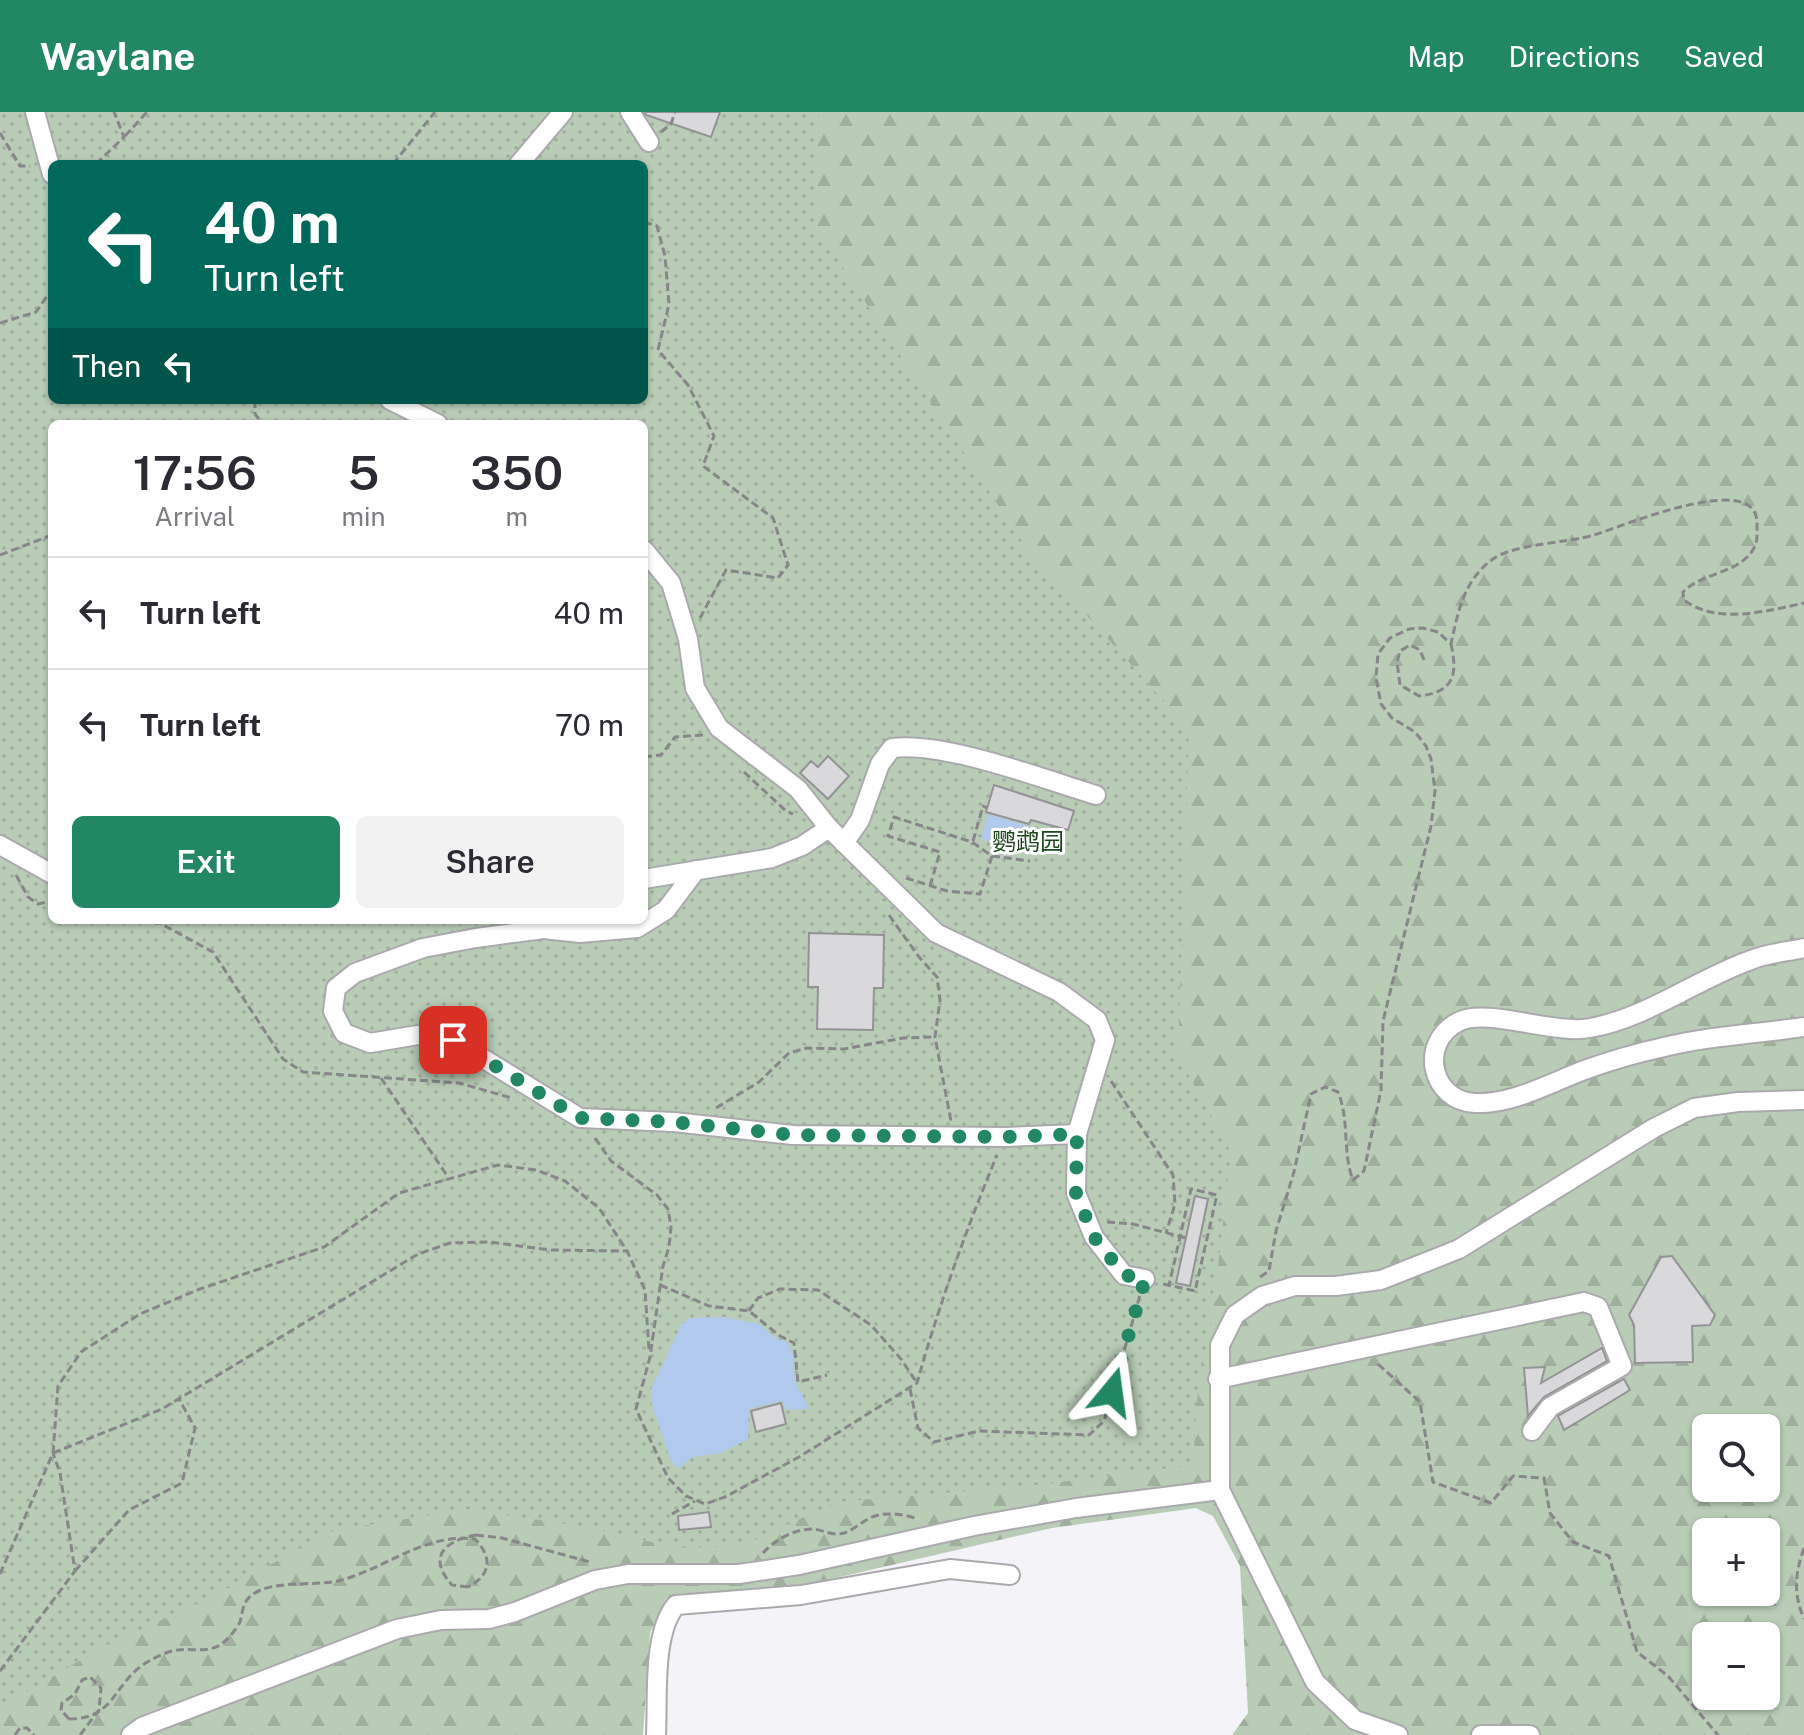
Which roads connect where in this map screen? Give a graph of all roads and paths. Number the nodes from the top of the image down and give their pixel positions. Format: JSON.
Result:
{"nodes":[{"id":1,"x":35,"y":112,"type":"edge"},
{"id":2,"x":114,"y":112,"type":"edge"},
{"id":3,"x":147,"y":112,"type":"edge"},
{"id":4,"x":435,"y":112,"type":"edge"},
{"id":5,"x":563,"y":112,"type":"edge"},
{"id":6,"x":630,"y":112,"type":"edge"},
{"id":7,"x":675,"y":112,"type":"edge"},
{"id":8,"x":0,"y":133,"type":"edge"},
{"id":9,"x":124,"y":137,"type":"junction"},
{"id":10,"x":649,"y":142,"type":"joint"},
{"id":11,"x":48,"y":160,"type":"edge"},
{"id":12,"x":100,"y":160,"type":"edge"},
{"id":13,"x":396,"y":160,"type":"edge"},
{"id":14,"x":522,"y":160,"type":"edge"},
{"id":15,"x":48,"y":169,"type":"edge"},
{"id":16,"x":648,"y":223,"type":"edge"},
{"id":17,"x":48,"y":295,"type":"edge"},
{"id":18,"x":0,"y":323,"type":"edge"},
{"id":19,"x":398,"y":404,"type":"edge"},
{"id":20,"x":430,"y":420,"type":"edge"},
{"id":21,"x":48,"y":537,"type":"edge"},
{"id":22,"x":0,"y":555,"type":"edge"},
{"id":23,"x":648,"y":555,"type":"edge"},
{"id":24,"x":1804,"y":603,"type":"edge"},
{"id":25,"x":688,"y":639,"type":"junction"},
{"id":26,"x":1451,"y":644,"type":"junction"},
{"id":27,"x":1424,"y":660,"type":"dead end"},
{"id":28,"x":704,"y":735,"type":"dead end"},
{"id":29,"x":648,"y":757,"type":"edge"},
{"id":30,"x":739,"y":768,"type":"dead end"},
{"id":31,"x":1096,"y":795,"type":"dead end"},
{"id":32,"x":987,"y":808,"type":"dead end"},
{"id":33,"x":786,"y":811,"type":"dead end"},
{"id":34,"x":829,"y":828,"type":"junction"},
{"id":35,"x":972,"y":842,"type":"junction"},
{"id":36,"x":844,"y":843,"type":"junction"},
{"id":37,"x":0,"y":845,"type":"edge"},
{"id":38,"x":992,"y":856,"type":"junction"},
{"id":39,"x":1030,"y":861,"type":"dead end"},
{"id":40,"x":13,"y":870,"type":"dead end"},
{"id":41,"x":696,"y":870,"type":"junction"},
{"id":42,"x":48,"y":872,"type":"edge"},
{"id":43,"x":648,"y":878,"type":"edge"},
{"id":44,"x":885,"y":884,"type":"junction"},
{"id":45,"x":930,"y":886,"type":"junction"},
{"id":46,"x":48,"y":902,"type":"edge"},
{"id":47,"x":648,"y":921,"type":"edge"},
{"id":48,"x":643,"y":924,"type":"edge"},
{"id":49,"x":1804,"y":948,"type":"edge"},
{"id":50,"x":1804,"y":1027,"type":"edge"},
{"id":51,"x":935,"y":1037,"type":"junction"},
{"id":52,"x":1096,"y":1069,"type":"junction"},
{"id":53,"x":381,"y":1078,"type":"dead end"},
{"id":54,"x":1804,"y":1100,"type":"edge"},
{"id":55,"x":580,"y":1118,"type":"junction"},
{"id":56,"x":710,"y":1126,"type":"junction"},
{"id":57,"x":1077,"y":1134,"type":"junction"},
{"id":58,"x":954,"y":1136,"type":"junction"},
{"id":59,"x":1005,"y":1137,"type":"junction"},
{"id":60,"x":448,"y":1177,"type":"junction"},
{"id":61,"x":1087,"y":1220,"type":"junction"},
{"id":62,"x":1166,"y":1233,"type":"junction"},
{"id":63,"x":1180,"y":1237,"type":"junction"},
{"id":64,"x":1186,"y":1238,"type":"dead end"},
{"id":65,"x":1200,"y":1241,"type":"dead end"},
{"id":66,"x":1206,"y":1243,"type":"junction"},
{"id":67,"x":627,"y":1251,"type":"junction"},
{"id":68,"x":1259,"y":1277,"type":"dead end"},
{"id":69,"x":1145,"y":1279,"type":"junction"},
{"id":70,"x":660,"y":1285,"type":"junction"},
{"id":71,"x":1169,"y":1285,"type":"junction"},
{"id":72,"x":749,"y":1311,"type":"junction"},
{"id":73,"x":1364,"y":1350,"type":"junction"},
{"id":74,"x":650,"y":1357,"type":"junction"},
{"id":75,"x":827,"y":1375,"type":"dead end"},
{"id":76,"x":1218,"y":1379,"type":"junction"},
{"id":77,"x":917,"y":1383,"type":"junction"},
{"id":78,"x":909,"y":1388,"type":"junction"},
{"id":79,"x":179,"y":1399,"type":"junction"},
{"id":80,"x":1532,"y":1431,"type":"dead end"},
{"id":81,"x":53,"y":1453,"type":"junction"},
{"id":82,"x":1220,"y":1490,"type":"junction"},
{"id":83,"x":695,"y":1501,"type":"junction"},
{"id":84,"x":672,"y":1514,"type":"dead end"},
{"id":85,"x":919,"y":1519,"type":"dead end"},
{"id":86,"x":1804,"y":1548,"type":"edge"},
{"id":87,"x":755,"y":1561,"type":"dead end"},
{"id":88,"x":597,"y":1564,"type":"dead end"},
{"id":89,"x":75,"y":1571,"type":"junction"},
{"id":90,"x":0,"y":1574,"type":"edge"},
{"id":91,"x":1010,"y":1575,"type":"dead end"},
{"id":92,"x":1804,"y":1619,"type":"edge"},
{"id":93,"x":0,"y":1671,"type":"edge"},
{"id":94,"x":94,"y":1716,"type":"junction"},
{"id":95,"x":15,"y":1735,"type":"edge"},
{"id":96,"x":34,"y":1735,"type":"edge"},
{"id":97,"x":80,"y":1735,"type":"edge"},
{"id":98,"x":131,"y":1735,"type":"edge"},
{"id":99,"x":656,"y":1735,"type":"edge"},
{"id":100,"x":1398,"y":1735,"type":"edge"},
{"id":101,"x":1481,"y":1735,"type":"edge"},
{"id":102,"x":1530,"y":1735,"type":"edge"},
{"id":103,"x":1718,"y":1735,"type":"edge"}],
"edges":[{"from":1,"to":11,"type":"street"},
{"from":2,"to":9,"type":"path"},
{"from":3,"to":9,"type":"path"},
{"from":4,"to":13,"type":"path"},
{"from":5,"to":14,"type":"street"},
{"from":6,"to":10,"type":"street"},
{"from":7,"to":10,"type":"path"},
{"from":8,"to":15,"type":"path"},
{"from":9,"to":12,"type":"path"},
{"from":16,"to":25,"type":"path"},
{"from":17,"to":18,"type":"path"},
{"from":19,"to":20,"type":"street"},
{"from":21,"to":22,"type":"path"},
{"from":23,"to":25,"type":"street"},
{"from":24,"to":26,"type":"path"},
{"from":25,"to":34,"type":"street"},
{"from":26,"to":27,"type":"path"},
{"from":26,"to":68,"type":"path"},
{"from":28,"to":29,"type":"path"},
{"from":30,"to":33,"type":"path"},
{"from":31,"to":36,"type":"street"},
{"from":32,"to":35,"type":"path"},
{"from":34,"to":36,"type":"street"},
{"from":34,"to":41,"type":"street"},
{"from":35,"to":38,"type":"path"},
{"from":35,"to":45,"type":"path"},
{"from":36,"to":44,"type":"street"},
{"from":37,"to":42,"type":"street"},
{"from":38,"to":39,"type":"path"},
{"from":38,"to":45,"type":"path"},
{"from":40,"to":46,"type":"path"},
{"from":41,"to":43,"type":"street"},
{"from":41,"to":47,"type":"street"},
{"from":44,"to":45,"type":"path"},
{"from":44,"to":51,"type":"path"},
{"from":44,"to":52,"type":"street"},
{"from":48,"to":55,"type":"street"},
{"from":49,"to":50,"type":"street"},
{"from":51,"to":56,"type":"path"},
{"from":51,"to":58,"type":"path"},
{"from":52,"to":57,"type":"street"},
{"from":52,"to":62,"type":"path"},
{"from":53,"to":60,"type":"path"},
{"from":54,"to":76,"type":"street"},
{"from":55,"to":56,"type":"street"},
{"from":55,"to":70,"type":"path"},
{"from":56,"to":58,"type":"street"},
{"from":57,"to":59,"type":"street"},
{"from":57,"to":61,"type":"street"},
{"from":58,"to":59,"type":"street"},
{"from":59,"to":77,"type":"path"},
{"from":60,"to":67,"type":"path"},
{"from":60,"to":81,"type":"path"},
{"from":61,"to":62,"type":"path"},
{"from":61,"to":69,"type":"street"},
{"from":62,"to":63,"type":"path"},
{"from":63,"to":64,"type":"path"},
{"from":63,"to":66,"type":"path"},
{"from":63,"to":71,"type":"path"},
{"from":65,"to":66,"type":"path"},
{"from":66,"to":71,"type":"path"},
{"from":67,"to":74,"type":"path"},
{"from":67,"to":79,"type":"path"},
{"from":69,"to":71,"type":"path"},
{"from":69,"to":78,"type":"path"},
{"from":70,"to":72,"type":"path"},
{"from":70,"to":74,"type":"path"},
{"from":72,"to":75,"type":"path"},
{"from":72,"to":77,"type":"path"},
{"from":73,"to":76,"type":"street"},
{"from":73,"to":80,"type":"street"},
{"from":73,"to":103,"type":"path"},
{"from":74,"to":83,"type":"path"},
{"from":76,"to":82,"type":"street"},
{"from":77,"to":78,"type":"path"},
{"from":78,"to":83,"type":"path"},
{"from":79,"to":81,"type":"path"},
{"from":79,"to":89,"type":"path"},
{"from":81,"to":89,"type":"path"},
{"from":81,"to":90,"type":"path"},
{"from":82,"to":98,"type":"street"},
{"from":82,"to":100,"type":"street"},
{"from":83,"to":84,"type":"path"},
{"from":85,"to":87,"type":"path"},
{"from":86,"to":92,"type":"path"},
{"from":88,"to":94,"type":"path","bridge":true},
{"from":89,"to":93,"type":"path"},
{"from":91,"to":99,"type":"street"},
{"from":94,"to":94,"type":"path","bridge":true},
{"from":94,"to":97,"type":"path","bridge":true},
{"from":95,"to":96,"type":"path"},
{"from":101,"to":102,"type":"street"}]}
